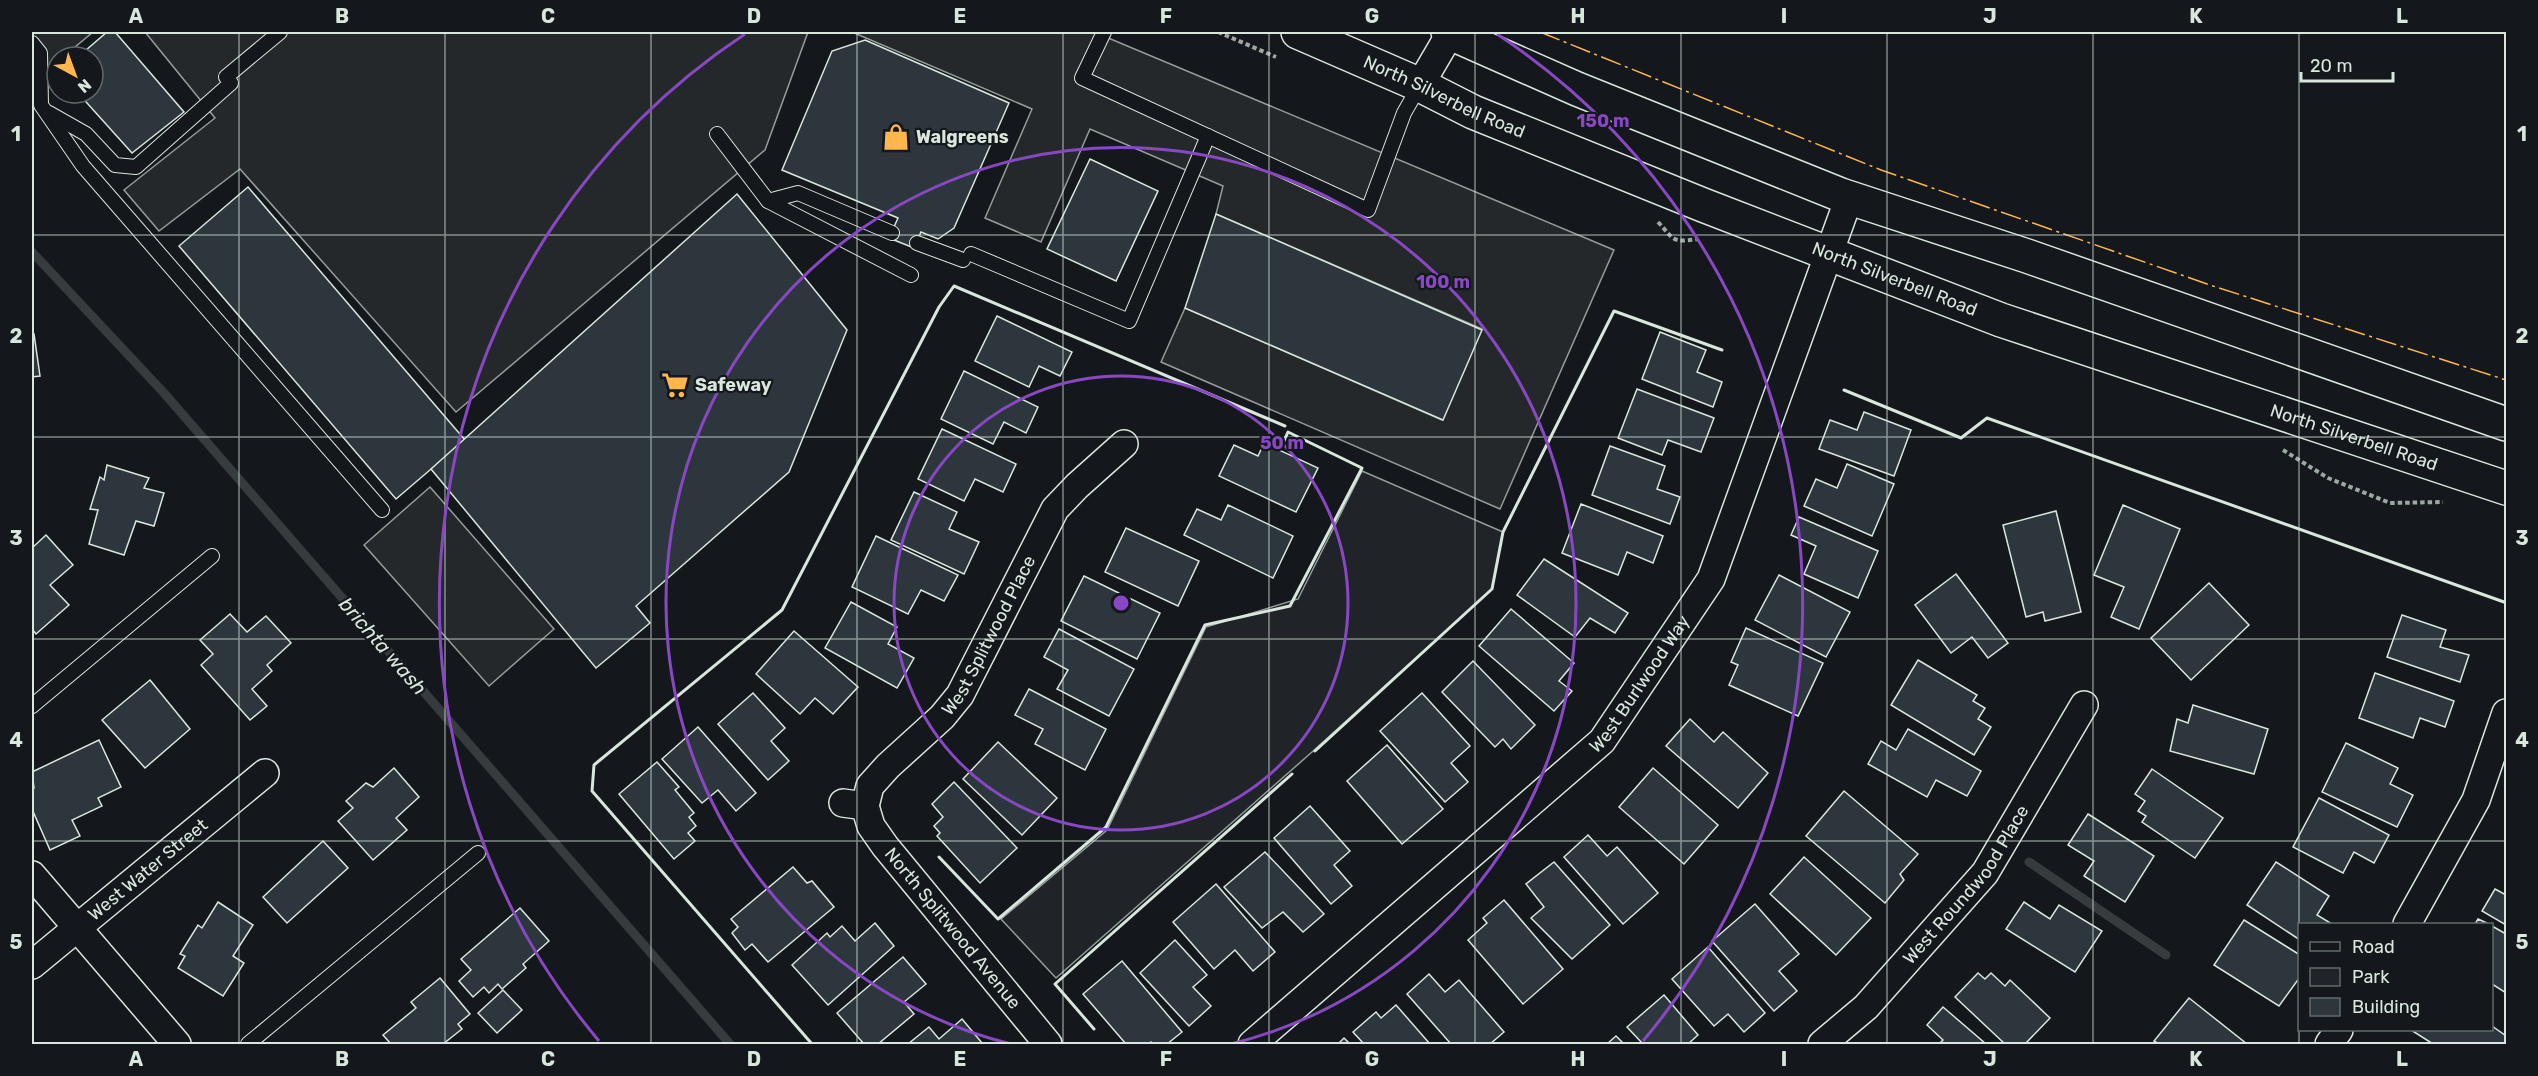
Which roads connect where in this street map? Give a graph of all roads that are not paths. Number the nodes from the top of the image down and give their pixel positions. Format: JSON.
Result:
{"nodes":[{"id":1,"x":280,"y":32,"type":"edge"},
{"id":2,"x":1104,"y":32,"type":"edge"},
{"id":3,"x":1298,"y":32,"type":"edge"},
{"id":4,"x":1450,"y":32,"type":"edge"},
{"id":5,"x":32,"y":43,"type":"edge"},
{"id":6,"x":1420,"y":85,"type":"junction"},
{"id":7,"x":44,"y":110,"type":"junction"},
{"id":8,"x":717,"y":134,"type":"dead end"},
{"id":9,"x":1208,"y":136,"type":"junction"},
{"id":10,"x":1849,"y":198,"type":"junction"},
{"id":11,"x":768,"y":201,"type":"junction"},
{"id":12,"x":892,"y":233,"type":"dead end"},
{"id":13,"x":916,"y":243,"type":"dead end"},
{"id":14,"x":1829,"y":253,"type":"junction"},
{"id":15,"x":911,"y":275,"type":"dead end"},
{"id":16,"x":2506,"y":424,"type":"edge"},
{"id":17,"x":1124,"y":444,"type":"dead end"},
{"id":18,"x":2506,"y":488,"type":"edge"},
{"id":19,"x":381,"y":510,"type":"dead end"},
{"id":20,"x":212,"y":556,"type":"dead end"},
{"id":21,"x":2084,"y":705,"type":"dead end"},
{"id":22,"x":32,"y":706,"type":"edge"},
{"id":23,"x":2506,"y":713,"type":"edge"},
{"id":24,"x":265,"y":773,"type":"dead end"},
{"id":25,"x":854,"y":804,"type":"joint"},
{"id":26,"x":478,"y":853,"type":"dead end"},
{"id":27,"x":32,"y":875,"type":"edge"},
{"id":28,"x":2408,"y":923,"type":"edge"},
{"id":29,"x":76,"y":928,"type":"junction"},
{"id":30,"x":32,"y":965,"type":"edge"},
{"id":31,"x":2338,"y":1031,"type":"edge"},
{"id":32,"x":177,"y":1044,"type":"edge"},
{"id":33,"x":248,"y":1044,"type":"edge"},
{"id":34,"x":1048,"y":1044,"type":"edge"},
{"id":35,"x":1252,"y":1044,"type":"edge"},
{"id":36,"x":1822,"y":1044,"type":"edge"},
{"id":37,"x":2328,"y":1044,"type":"edge"}],
"edges":[{"from":1,"to":7,"type":"lane"},
{"from":2,"to":9,"type":"lane"},
{"from":3,"to":6,"type":"main road","name":"North Silverbell Road"},
{"from":4,"to":6,"type":"street"},
{"from":4,"to":10,"type":"main road"},
{"from":5,"to":7,"type":"lane"},
{"from":6,"to":9,"type":"lane"},
{"from":6,"to":14,"type":"main road","name":"North Silverbell Road"},
{"from":7,"to":19,"type":"lane"},
{"from":8,"to":11,"type":"lane"},
{"from":9,"to":13,"type":"lane"},
{"from":10,"to":14,"type":"street","name":"West Burlwood Way"},
{"from":10,"to":16,"type":"main road"},
{"from":11,"to":12,"type":"lane"},
{"from":11,"to":15,"type":"lane"},
{"from":14,"to":18,"type":"main road","name":"North Silverbell Road"},
{"from":14,"to":35,"type":"street","name":"West Burlwood Way"},
{"from":17,"to":25,"type":"street","name":"West Splitwood Place"},
{"from":20,"to":22,"type":"lane"},
{"from":21,"to":36,"type":"street","name":"West Roundwood Place"},
{"from":23,"to":28,"type":"street"},
{"from":24,"to":29,"type":"street","name":"West Water Street"},
{"from":25,"to":34,"type":"street","name":"North Splitwood Avenue"},
{"from":26,"to":33,"type":"lane"},
{"from":27,"to":29,"type":"street"},
{"from":29,"to":30,"type":"street","name":"West Water Street"},
{"from":29,"to":32,"type":"street"},
{"from":31,"to":37,"type":"street"}]}
